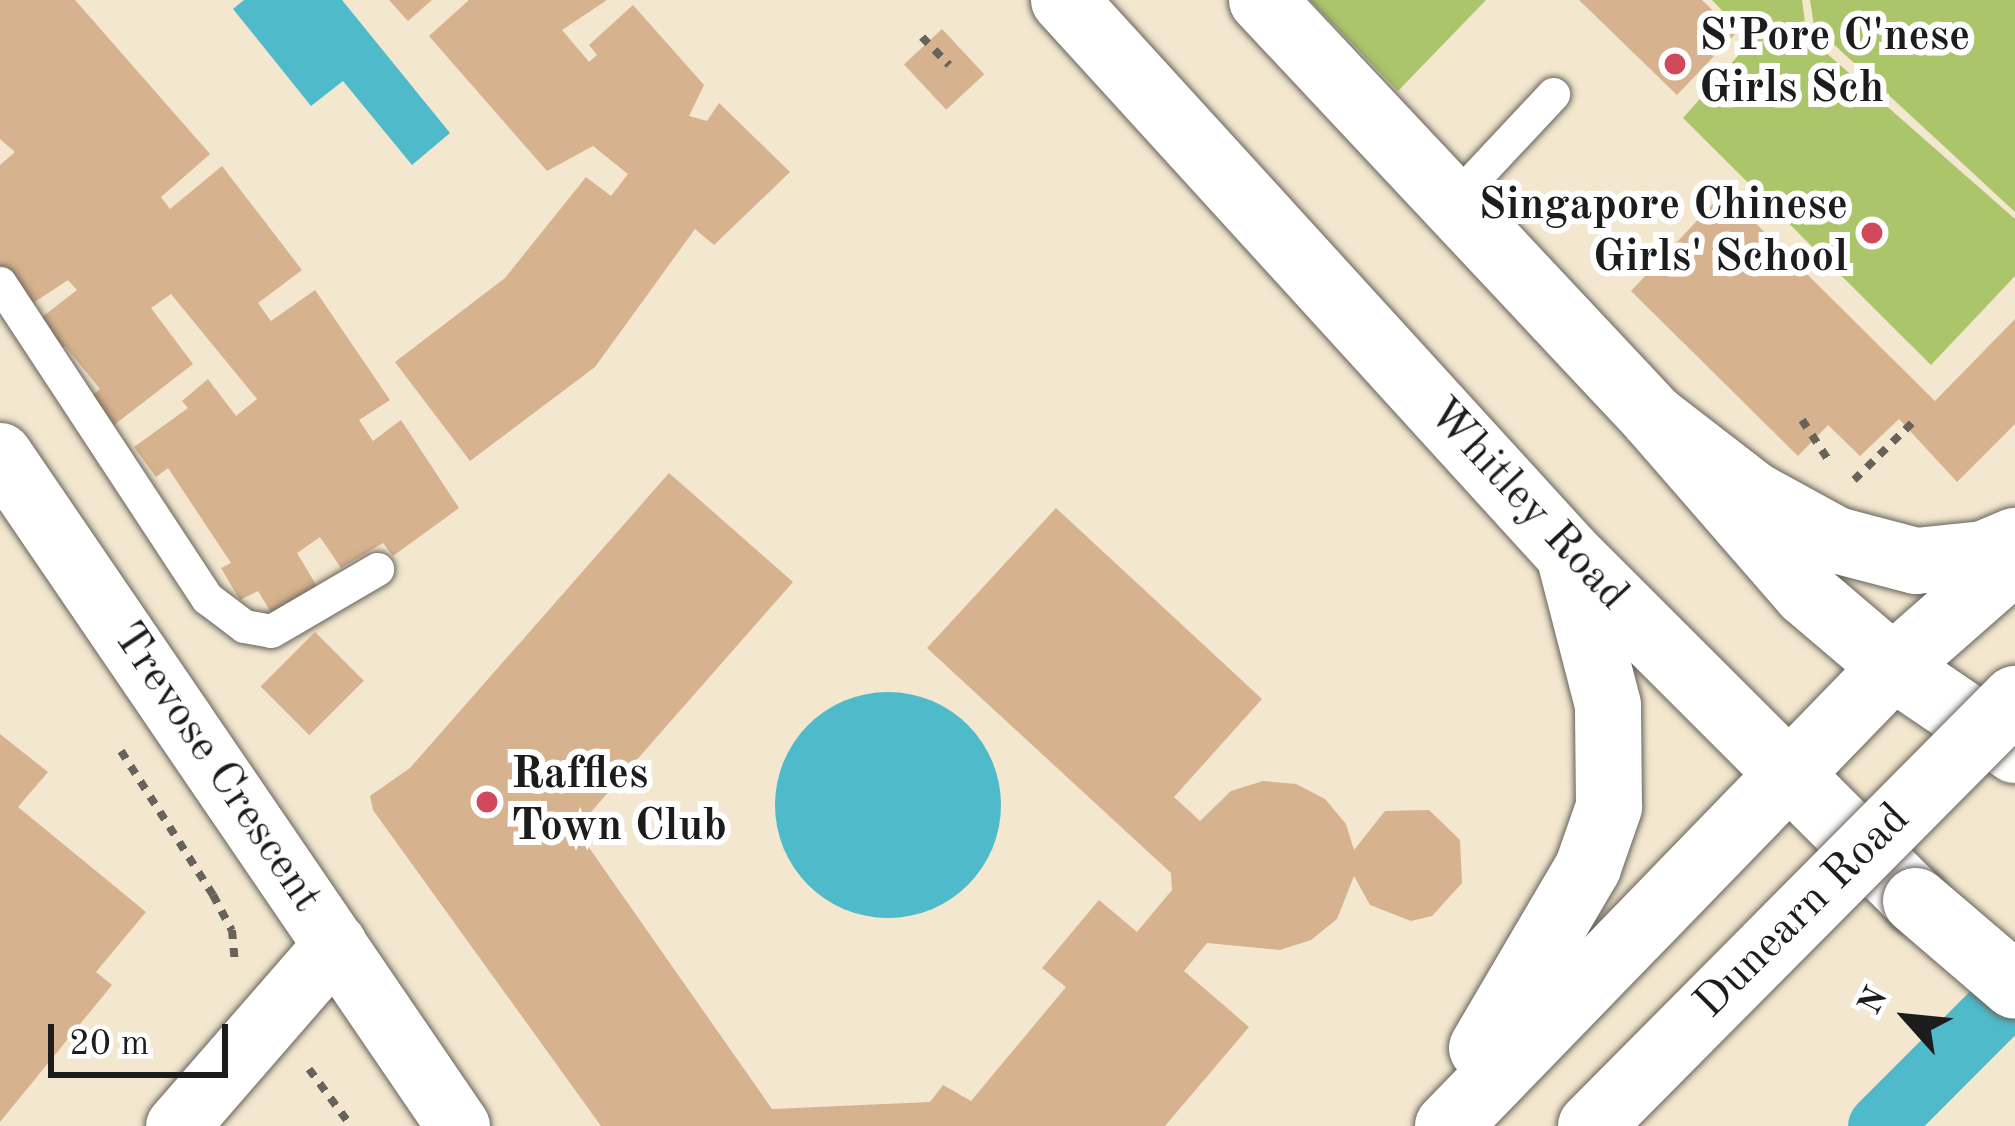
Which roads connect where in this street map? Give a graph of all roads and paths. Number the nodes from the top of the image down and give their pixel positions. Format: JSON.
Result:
{"nodes":[{"id":1,"x":1064,"y":0,"type":"edge"},
{"id":2,"x":1262,"y":0,"type":"edge"},
{"id":3,"x":922,"y":38,"type":"dead end"},
{"id":4,"x":949,"y":65,"type":"dead end"},
{"id":5,"x":1553,"y":94,"type":"dead end"},
{"id":6,"x":1453,"y":202,"type":"junction"},
{"id":7,"x":1658,"y":262,"type":"dead end"},
{"id":8,"x":1646,"y":274,"type":"dead end"},
{"id":9,"x":0,"y":283,"type":"edge"},
{"id":10,"x":1653,"y":417,"type":"junction"},
{"id":11,"x":1916,"y":419,"type":"dead end"},
{"id":12,"x":1802,"y":420,"type":"dead end"},
{"id":13,"x":0,"y":454,"type":"edge"},
{"id":14,"x":2015,"y":542,"type":"edge"},
{"id":15,"x":1569,"y":554,"type":"junction"},
{"id":16,"x":2015,"y":560,"type":"edge"},
{"id":17,"x":377,"y":569,"type":"dead end"},
{"id":18,"x":1893,"y":667,"type":"junction"},
{"id":19,"x":2015,"y":699,"type":"edge"},
{"id":20,"x":112,"y":737,"type":"dead end"},
{"id":21,"x":2015,"y":750,"type":"edge"},
{"id":22,"x":1792,"y":772,"type":"junction"},
{"id":23,"x":335,"y":944,"type":"junction"},
{"id":24,"x":229,"y":981,"type":"dead end"},
{"id":25,"x":2015,"y":986,"type":"edge"},
{"id":26,"x":177,"y":1126,"type":"edge"},
{"id":27,"x":458,"y":1126,"type":"edge"},
{"id":28,"x":1430,"y":1126,"type":"edge"},
{"id":29,"x":1448,"y":1126,"type":"edge"},
{"id":30,"x":1591,"y":1126,"type":"edge"}],
"edges":[{"from":1,"to":15,"type":"main road","name":"Whitley Road"},
{"from":2,"to":6,"type":"main road"},
{"from":3,"to":4,"type":"path"},
{"from":5,"to":6,"type":"lane"},
{"from":6,"to":10,"type":"main road"},
{"from":7,"to":8,"type":"path"},
{"from":9,"to":17,"type":"lane"},
{"from":10,"to":14,"type":"main road"},
{"from":10,"to":18,"type":"main road"},
{"from":11,"to":12,"type":"path"},
{"from":13,"to":23,"type":"street","name":"Trevose Crescent"},
{"from":15,"to":22,"type":"main road","name":"Whitley Road"},
{"from":15,"to":28,"type":"main road"},
{"from":16,"to":18,"type":"main road"},
{"from":18,"to":21,"type":"main road"},
{"from":18,"to":22,"type":"main road"},
{"from":19,"to":30,"type":"main road","name":"Dunearn Road","bridge":true},
{"from":20,"to":24,"type":"path"},
{"from":22,"to":25,"type":"main road","name":"Whitley Road","bridge":true},
{"from":22,"to":29,"type":"main road"},
{"from":23,"to":26,"type":"street","name":"Trevose Crescent"},
{"from":23,"to":27,"type":"street"}]}
